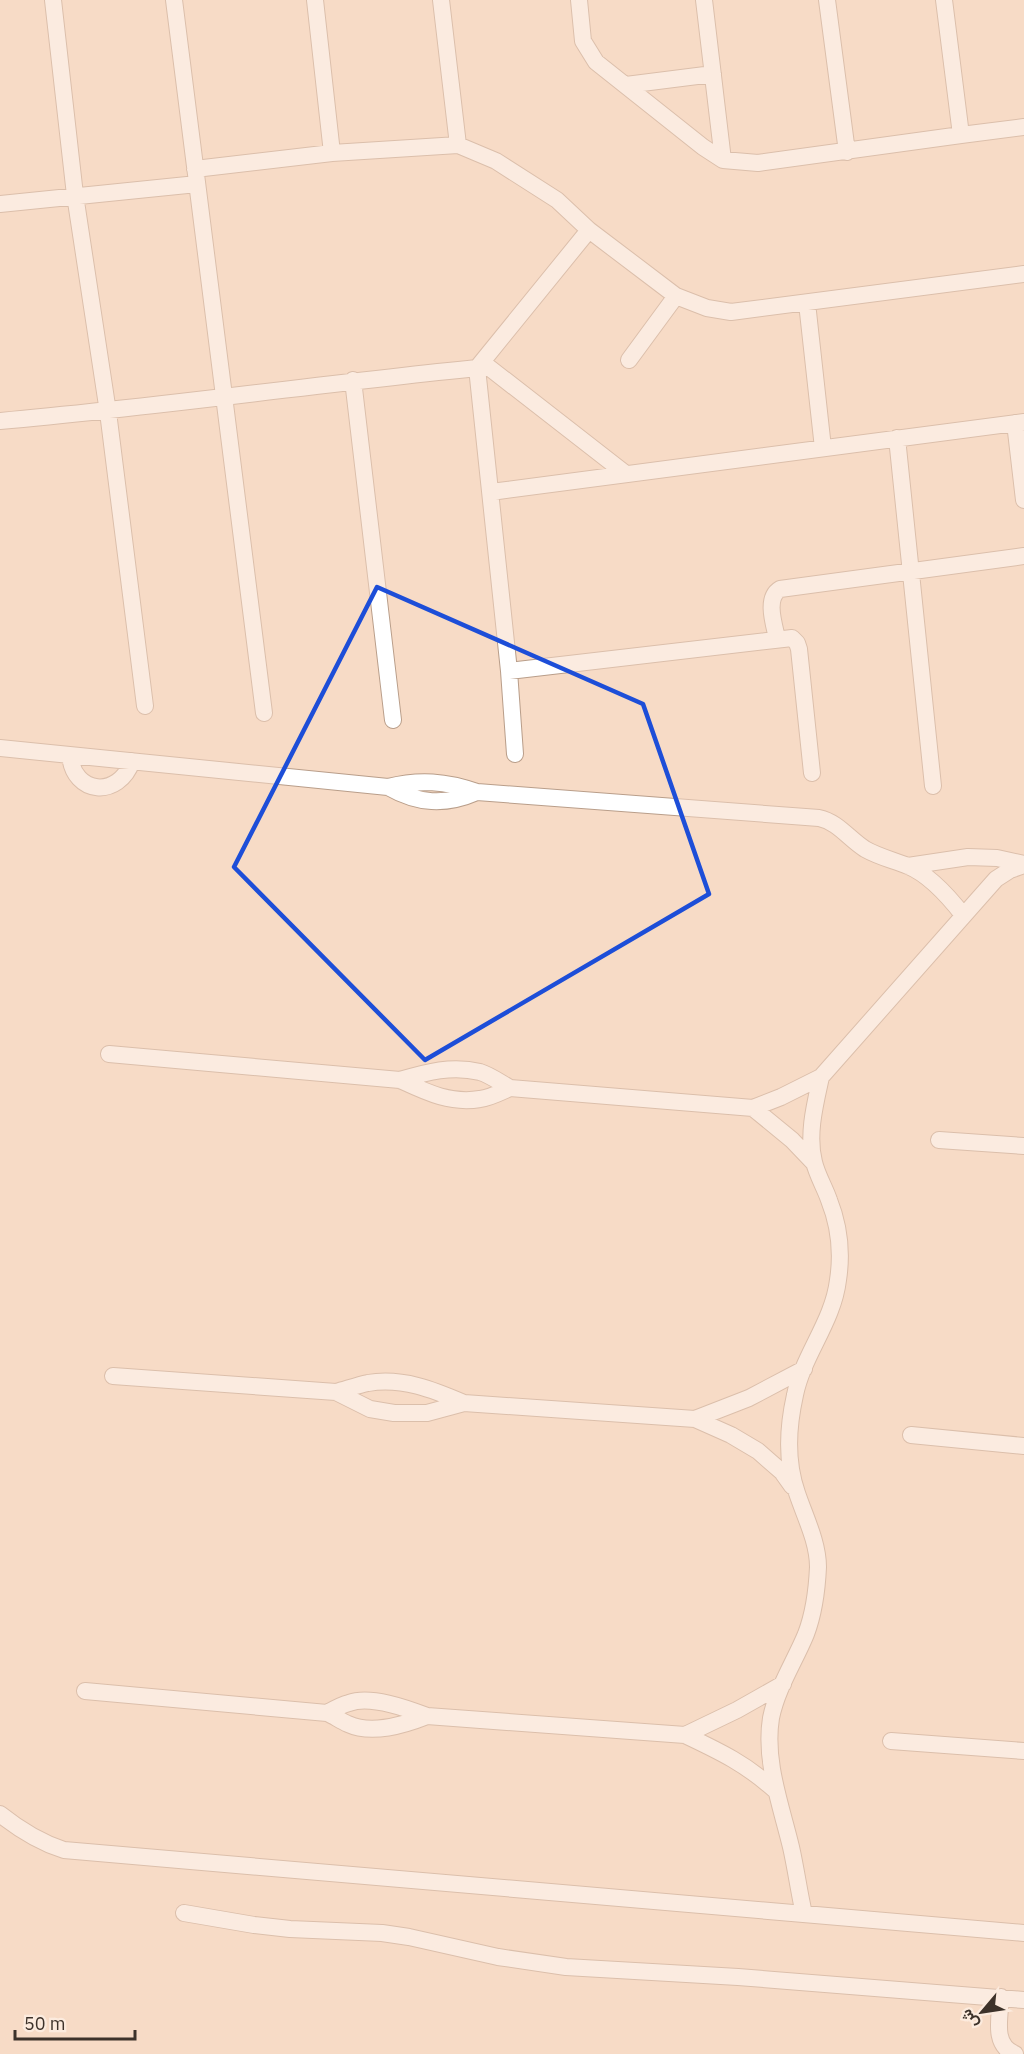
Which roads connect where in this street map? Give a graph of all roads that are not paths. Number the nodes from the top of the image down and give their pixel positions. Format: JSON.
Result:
{"nodes":[{"id":1,"x":53,"y":0,"type":"edge"},
{"id":2,"x":174,"y":0,"type":"edge"},
{"id":3,"x":315,"y":0,"type":"edge"},
{"id":4,"x":441,"y":0,"type":"edge"},
{"id":5,"x":579,"y":0,"type":"edge"},
{"id":6,"x":704,"y":0,"type":"edge"},
{"id":7,"x":827,"y":0,"type":"edge"},
{"id":8,"x":944,"y":0,"type":"edge"},
{"id":9,"x":713,"y":74,"type":"junction"},
{"id":10,"x":626,"y":85,"type":"junction"},
{"id":11,"x":1024,"y":127,"type":"edge"},
{"id":12,"x":960,"y":135,"type":"junction"},
{"id":13,"x":458,"y":145,"type":"junction"},
{"id":14,"x":847,"y":152,"type":"junction"},
{"id":15,"x":332,"y":153,"type":"junction"},
{"id":16,"x":723,"y":160,"type":"junction"},
{"id":17,"x":196,"y":177,"type":"junction"},
{"id":18,"x":75,"y":195,"type":"junction"},
{"id":19,"x":0,"y":204,"type":"edge"},
{"id":20,"x":589,"y":230,"type":"junction"},
{"id":21,"x":1024,"y":274,"type":"edge"},
{"id":22,"x":676,"y":296,"type":"junction"},
{"id":23,"x":807,"y":303,"type":"junction"},
{"id":24,"x":629,"y":360,"type":"dead end"},
{"id":25,"x":479,"y":365,"type":"junction"},
{"id":26,"x":353,"y":380,"type":"junction"},
{"id":27,"x":223,"y":397,"type":"junction"},
{"id":28,"x":108,"y":412,"type":"junction"},
{"id":29,"x":0,"y":421,"type":"edge"},
{"id":30,"x":1019,"y":422,"type":"edge"},
{"id":31,"x":897,"y":438,"type":"junction"},
{"id":32,"x":823,"y":448,"type":"junction"},
{"id":33,"x":626,"y":474,"type":"junction"},
{"id":34,"x":491,"y":492,"type":"junction"},
{"id":35,"x":1024,"y":500,"type":"edge"},
{"id":36,"x":1024,"y":556,"type":"edge"},
{"id":37,"x":912,"y":572,"type":"junction"},
{"id":38,"x":777,"y":638,"type":"junction"},
{"id":39,"x":509,"y":671,"type":"junction"},
{"id":40,"x":145,"y":706,"type":"dead end"},
{"id":41,"x":264,"y":713,"type":"dead end"},
{"id":42,"x":393,"y":720,"type":"dead end"},
{"id":43,"x":0,"y":748,"type":"edge"},
{"id":44,"x":515,"y":754,"type":"dead end"},
{"id":45,"x":70,"y":755,"type":"junction"},
{"id":46,"x":132,"y":761,"type":"junction"},
{"id":47,"x":812,"y":773,"type":"dead end"},
{"id":48,"x":933,"y":786,"type":"dead end"},
{"id":49,"x":1024,"y":864,"type":"edge"},
{"id":50,"x":908,"y":866,"type":"junction"},
{"id":51,"x":963,"y":915,"type":"junction"},
{"id":52,"x":109,"y":1054,"type":"dead end"},
{"id":53,"x":821,"y":1077,"type":"junction"},
{"id":54,"x":399,"y":1080,"type":"junction"},
{"id":55,"x":510,"y":1088,"type":"junction"},
{"id":56,"x":753,"y":1108,"type":"junction"},
{"id":57,"x":939,"y":1140,"type":"dead end"},
{"id":58,"x":1024,"y":1146,"type":"edge"},
{"id":59,"x":813,"y":1162,"type":"junction"},
{"id":60,"x":804,"y":1369,"type":"junction"},
{"id":61,"x":113,"y":1376,"type":"dead end"},
{"id":62,"x":336,"y":1392,"type":"junction"},
{"id":63,"x":464,"y":1403,"type":"junction"},
{"id":64,"x":695,"y":1419,"type":"junction"},
{"id":65,"x":911,"y":1435,"type":"dead end"},
{"id":66,"x":1024,"y":1446,"type":"edge"},
{"id":67,"x":796,"y":1491,"type":"junction"},
{"id":68,"x":783,"y":1684,"type":"junction"},
{"id":69,"x":85,"y":1691,"type":"dead end"},
{"id":70,"x":327,"y":1713,"type":"junction"},
{"id":71,"x":427,"y":1716,"type":"junction"},
{"id":72,"x":685,"y":1735,"type":"junction"},
{"id":73,"x":891,"y":1741,"type":"dead end"},
{"id":74,"x":1024,"y":1751,"type":"edge"},
{"id":75,"x":776,"y":1791,"type":"junction"},
{"id":76,"x":0,"y":1814,"type":"edge"},
{"id":77,"x":184,"y":1913,"type":"dead end"},
{"id":78,"x":804,"y":1914,"type":"junction"},
{"id":79,"x":1024,"y":1933,"type":"edge"},
{"id":80,"x":1001,"y":1997,"type":"junction"},
{"id":81,"x":1024,"y":2000,"type":"edge"},
{"id":82,"x":1015,"y":2054,"type":"edge"}],
"edges":[{"from":1,"to":18,"type":"lane"},
{"from":2,"to":17,"type":"lane"},
{"from":3,"to":15,"type":"lane"},
{"from":4,"to":13,"type":"lane"},
{"from":5,"to":10,"type":"lane"},
{"from":6,"to":9,"type":"lane"},
{"from":7,"to":14,"type":"lane"},
{"from":8,"to":12,"type":"lane"},
{"from":9,"to":10,"type":"lane"},
{"from":9,"to":16,"type":"lane"},
{"from":10,"to":16,"type":"lane"},
{"from":11,"to":12,"type":"lane"},
{"from":12,"to":14,"type":"lane"},
{"from":13,"to":15,"type":"lane"},
{"from":13,"to":20,"type":"lane"},
{"from":14,"to":16,"type":"lane"},
{"from":15,"to":17,"type":"lane"},
{"from":17,"to":18,"type":"lane"},
{"from":17,"to":27,"type":"lane"},
{"from":18,"to":19,"type":"lane"},
{"from":18,"to":28,"type":"lane"},
{"from":20,"to":22,"type":"lane"},
{"from":20,"to":25,"type":"lane"},
{"from":21,"to":23,"type":"lane"},
{"from":22,"to":23,"type":"lane"},
{"from":22,"to":24,"type":"lane"},
{"from":23,"to":32,"type":"lane"},
{"from":25,"to":26,"type":"lane"},
{"from":25,"to":33,"type":"lane"},
{"from":25,"to":34,"type":"lane"},
{"from":26,"to":27,"type":"lane"},
{"from":26,"to":42,"type":"lane"},
{"from":27,"to":28,"type":"lane"},
{"from":27,"to":41,"type":"lane"},
{"from":28,"to":29,"type":"lane"},
{"from":28,"to":40,"type":"lane"},
{"from":30,"to":31,"type":"lane"},
{"from":30,"to":35,"type":"lane"},
{"from":31,"to":32,"type":"lane"},
{"from":31,"to":37,"type":"lane"},
{"from":32,"to":33,"type":"lane"},
{"from":33,"to":34,"type":"lane"},
{"from":34,"to":39,"type":"lane"},
{"from":36,"to":37,"type":"lane"},
{"from":37,"to":38,"type":"lane"},
{"from":37,"to":48,"type":"lane"},
{"from":38,"to":39,"type":"lane"},
{"from":38,"to":47,"type":"lane"},
{"from":39,"to":44,"type":"lane"},
{"from":43,"to":45,"type":"lane"},
{"from":45,"to":46,"type":"lane"},
{"from":45,"to":46,"type":"lane"},
{"from":46,"to":50,"type":"lane"},
{"from":49,"to":50,"type":"lane"},
{"from":49,"to":51,"type":"lane"},
{"from":50,"to":51,"type":"lane"},
{"from":51,"to":53,"type":"lane"},
{"from":52,"to":54,"type":"lane"},
{"from":53,"to":56,"type":"lane"},
{"from":53,"to":59,"type":"lane"},
{"from":54,"to":55,"type":"lane"},
{"from":54,"to":55,"type":"lane"},
{"from":55,"to":56,"type":"lane"},
{"from":56,"to":59,"type":"lane"},
{"from":57,"to":58,"type":"lane"},
{"from":59,"to":60,"type":"lane"},
{"from":60,"to":64,"type":"lane"},
{"from":60,"to":67,"type":"lane"},
{"from":61,"to":62,"type":"lane"},
{"from":62,"to":63,"type":"lane"},
{"from":62,"to":63,"type":"lane"},
{"from":63,"to":64,"type":"lane"},
{"from":64,"to":67,"type":"lane"},
{"from":65,"to":66,"type":"lane"},
{"from":67,"to":68,"type":"lane"},
{"from":68,"to":72,"type":"lane"},
{"from":68,"to":75,"type":"lane"},
{"from":69,"to":70,"type":"lane"},
{"from":70,"to":71,"type":"lane"},
{"from":70,"to":71,"type":"lane"},
{"from":71,"to":72,"type":"lane"},
{"from":72,"to":75,"type":"lane"},
{"from":73,"to":74,"type":"lane"},
{"from":75,"to":78,"type":"lane"},
{"from":76,"to":78,"type":"lane"},
{"from":77,"to":80,"type":"lane"},
{"from":78,"to":79,"type":"lane"},
{"from":80,"to":81,"type":"lane"},
{"from":80,"to":82,"type":"lane"}]}
